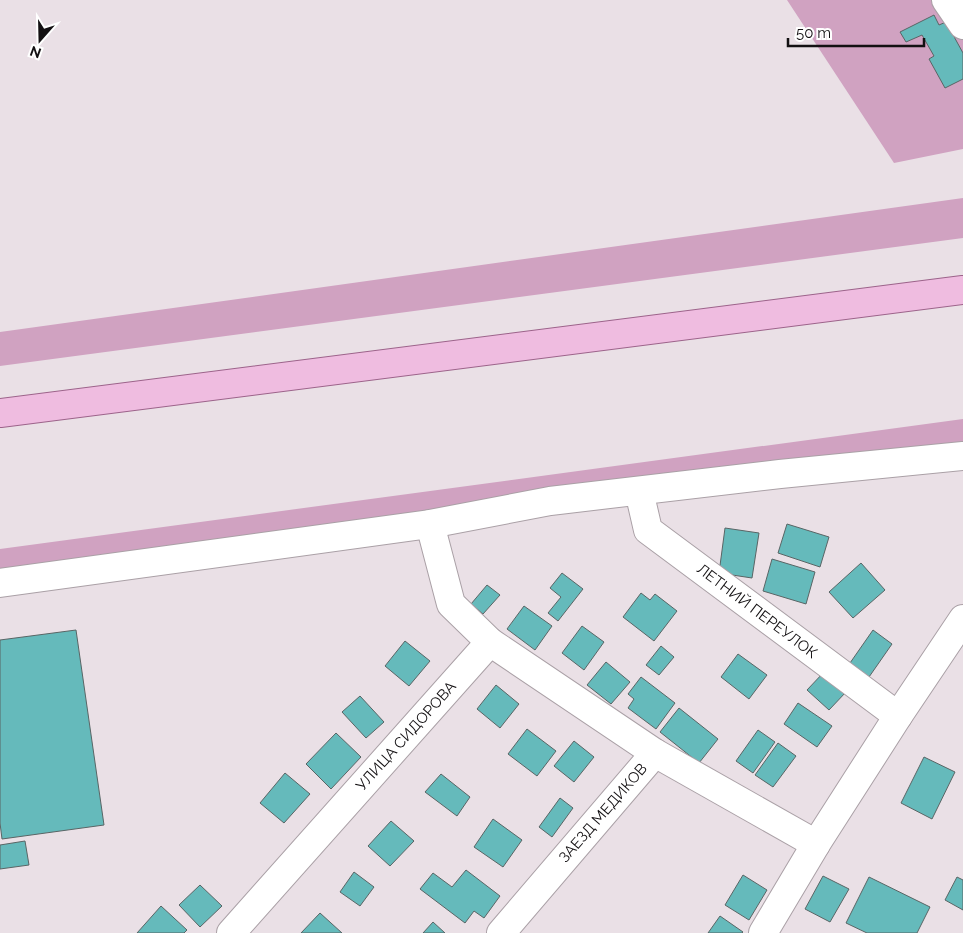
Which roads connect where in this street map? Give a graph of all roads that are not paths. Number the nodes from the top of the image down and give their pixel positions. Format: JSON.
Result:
{"nodes":[{"id":1,"x":946,"y":0,"type":"edge"},
{"id":2,"x":963,"y":25,"type":"edge"},
{"id":3,"x":963,"y":290,"type":"edge"},
{"id":4,"x":0,"y":413,"type":"edge"},
{"id":5,"x":963,"y":456,"type":"edge"},
{"id":6,"x":638,"y":491,"type":"junction"},
{"id":7,"x":430,"y":524,"type":"junction"},
{"id":8,"x":0,"y":583,"type":"edge"},
{"id":9,"x":963,"y":619,"type":"edge"},
{"id":10,"x":490,"y":642,"type":"junction"},
{"id":11,"x":898,"y":716,"type":"junction"},
{"id":12,"x":654,"y":753,"type":"junction"},
{"id":13,"x":816,"y":844,"type":"junction"},
{"id":14,"x":231,"y":933,"type":"edge"},
{"id":15,"x":501,"y":933,"type":"edge"},
{"id":16,"x":763,"y":933,"type":"edge"}],
"edges":[{"from":1,"to":2,"type":"street"},
{"from":3,"to":4,"type":"main road"},
{"from":5,"to":6,"type":"street"},
{"from":6,"to":7,"type":"street"},
{"from":6,"to":11,"type":"street","name":"ЛЕТНИЙ ПЕРЕУЛОК"},
{"from":7,"to":8,"type":"street"},
{"from":7,"to":10,"type":"street"},
{"from":9,"to":11,"type":"street"},
{"from":10,"to":12,"type":"street","name":"ЗАЕЗД МЕДИКОВ"},
{"from":10,"to":14,"type":"street","name":"УЛИЦА СИДОРОВА"},
{"from":11,"to":13,"type":"street"},
{"from":12,"to":13,"type":"street"},
{"from":12,"to":15,"type":"street","name":"ЗАЕЗД МЕДИКОВ"},
{"from":13,"to":16,"type":"street"}]}
